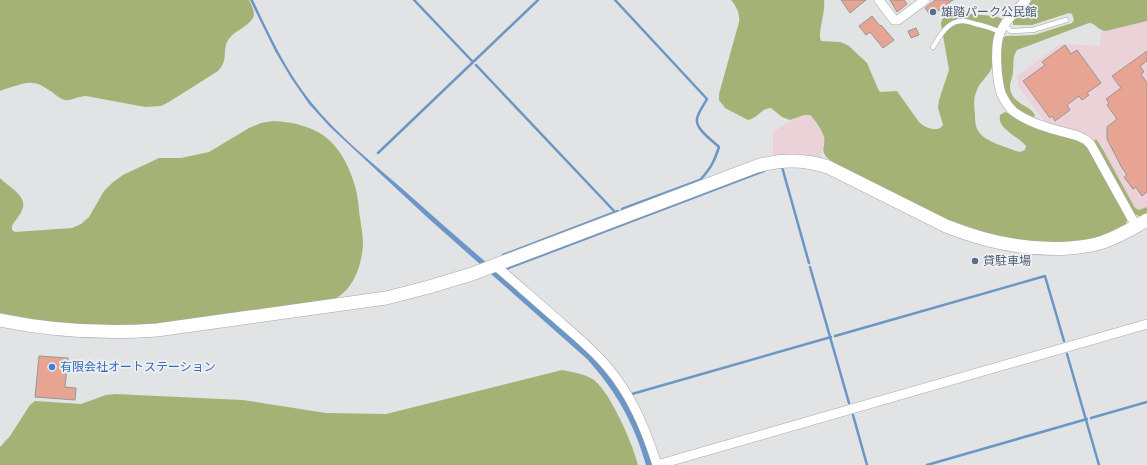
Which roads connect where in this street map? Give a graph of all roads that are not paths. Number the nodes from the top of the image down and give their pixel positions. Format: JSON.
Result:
{"nodes":[{"id":1,"x":879,"y":0,"type":"edge"},
{"id":2,"x":925,"y":0,"type":"edge"},
{"id":3,"x":1026,"y":0,"type":"edge"},
{"id":4,"x":1066,"y":20,"type":"dead end"},
{"id":5,"x":1002,"y":29,"type":"junction"},
{"id":6,"x":933,"y":47,"type":"dead end"},
{"id":7,"x":1141,"y":223,"type":"edge"},
{"id":8,"x":491,"y":267,"type":"junction"},
{"id":9,"x":0,"y":320,"type":"edge"},
{"id":10,"x":1147,"y":324,"type":"edge"},
{"id":11,"x":657,"y":465,"type":"edge"}],
"edges":[{"from":1,"to":2,"type":"street"},
{"from":3,"to":5,"type":"street"},
{"from":4,"to":5,"type":"lane"},
{"from":5,"to":6,"type":"lane"},
{"from":5,"to":7,"type":"street"},
{"from":7,"to":8,"type":"street"},
{"from":8,"to":9,"type":"street"},
{"from":8,"to":11,"type":"street"},
{"from":10,"to":11,"type":"street"}]}
